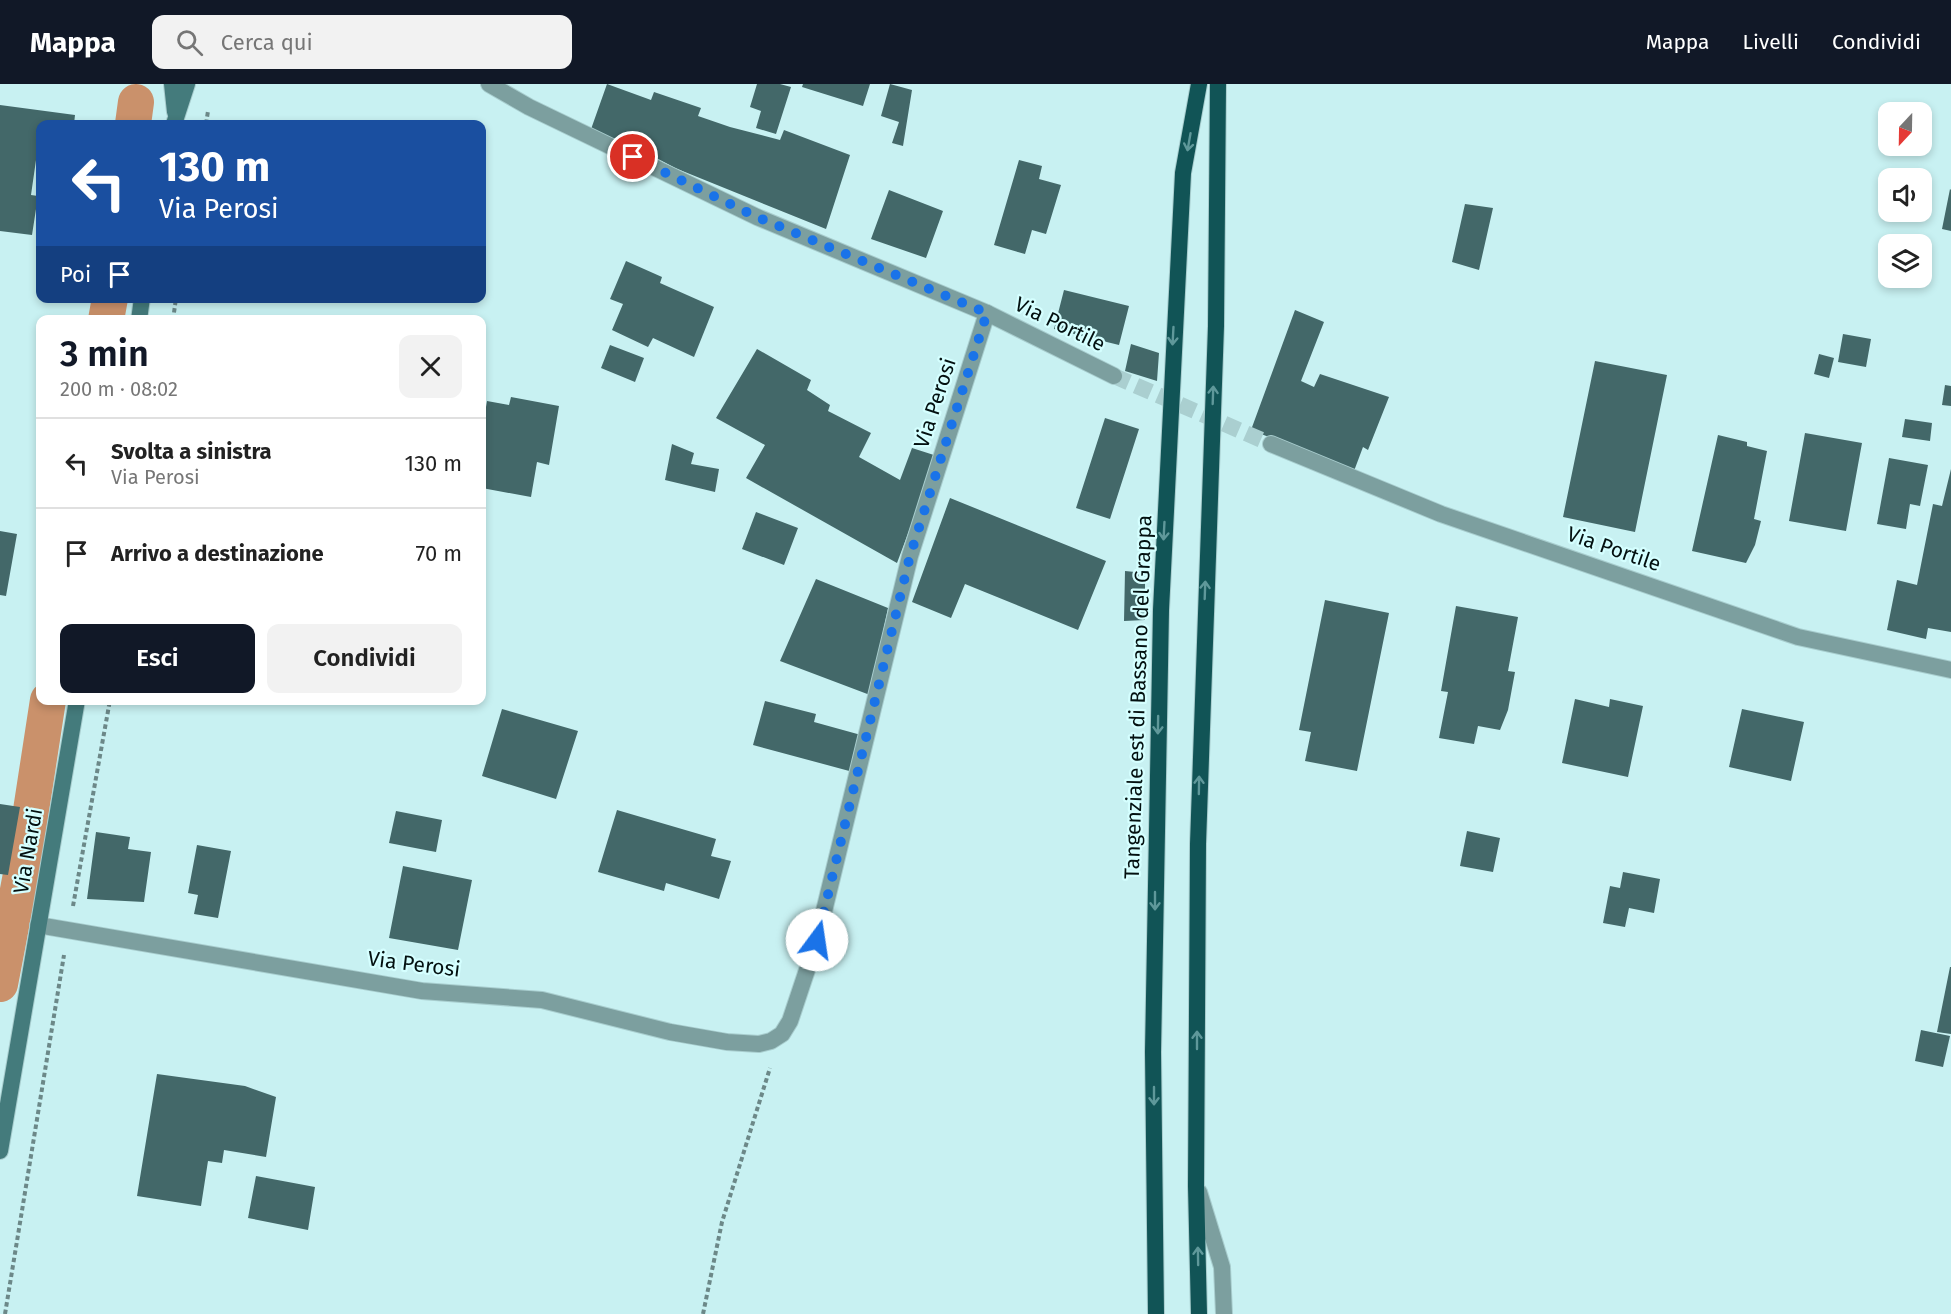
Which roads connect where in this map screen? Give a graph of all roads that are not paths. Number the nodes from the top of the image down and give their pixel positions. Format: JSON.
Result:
{"nodes":[{"id":1,"x":172,"y":84,"type":"edge"},
{"id":2,"x":187,"y":84,"type":"edge"},
{"id":3,"x":489,"y":84,"type":"edge"},
{"id":4,"x":1199,"y":84,"type":"edge"},
{"id":5,"x":1218,"y":84,"type":"edge"},
{"id":6,"x":174,"y":120,"type":"edge"},
{"id":7,"x":987,"y":313,"type":"junction"},
{"id":8,"x":1114,"y":376,"type":"tunnel mouth"},
{"id":9,"x":1271,"y":444,"type":"tunnel mouth"},
{"id":10,"x":1951,"y":670,"type":"edge"},
{"id":11,"x":76,"y":705,"type":"edge"},
{"id":12,"x":38,"y":925,"type":"junction"},
{"id":13,"x":0,"y":1151,"type":"edge"},
{"id":14,"x":1196,"y":1186,"type":"junction"},
{"id":15,"x":1155,"y":1262,"type":"junction"},
{"id":16,"x":1148,"y":1314,"type":"edge"},
{"id":17,"x":1156,"y":1314,"type":"edge"},
{"id":18,"x":1199,"y":1314,"type":"edge"},
{"id":19,"x":1224,"y":1314,"type":"edge"}],
"edges":[{"from":1,"to":6,"type":"main road"},
{"from":2,"to":6,"type":"main road"},
{"from":3,"to":7,"type":"street"},
{"from":4,"to":15,"type":"highway","name":"Tangenziale est di Bassano del Grappa","one_way":true},
{"from":14,"to":5,"type":"highway","one_way":true},
{"from":7,"to":8,"type":"street","name":"Via Portile"},
{"from":7,"to":12,"type":"street","name":"Via Perosi"},
{"from":9,"to":10,"type":"street","name":"Via Portile"},
{"from":11,"to":12,"type":"main road","name":"Via Nardi"},
{"from":12,"to":13,"type":"main road","name":"Via Nardi"},
{"from":18,"to":14,"type":"highway","one_way":true},
{"from":14,"to":19,"type":"street"},
{"from":15,"to":16,"type":"street"},
{"from":15,"to":17,"type":"highway","name":"Tangenziale est di Bassano del Grappa"}]}
